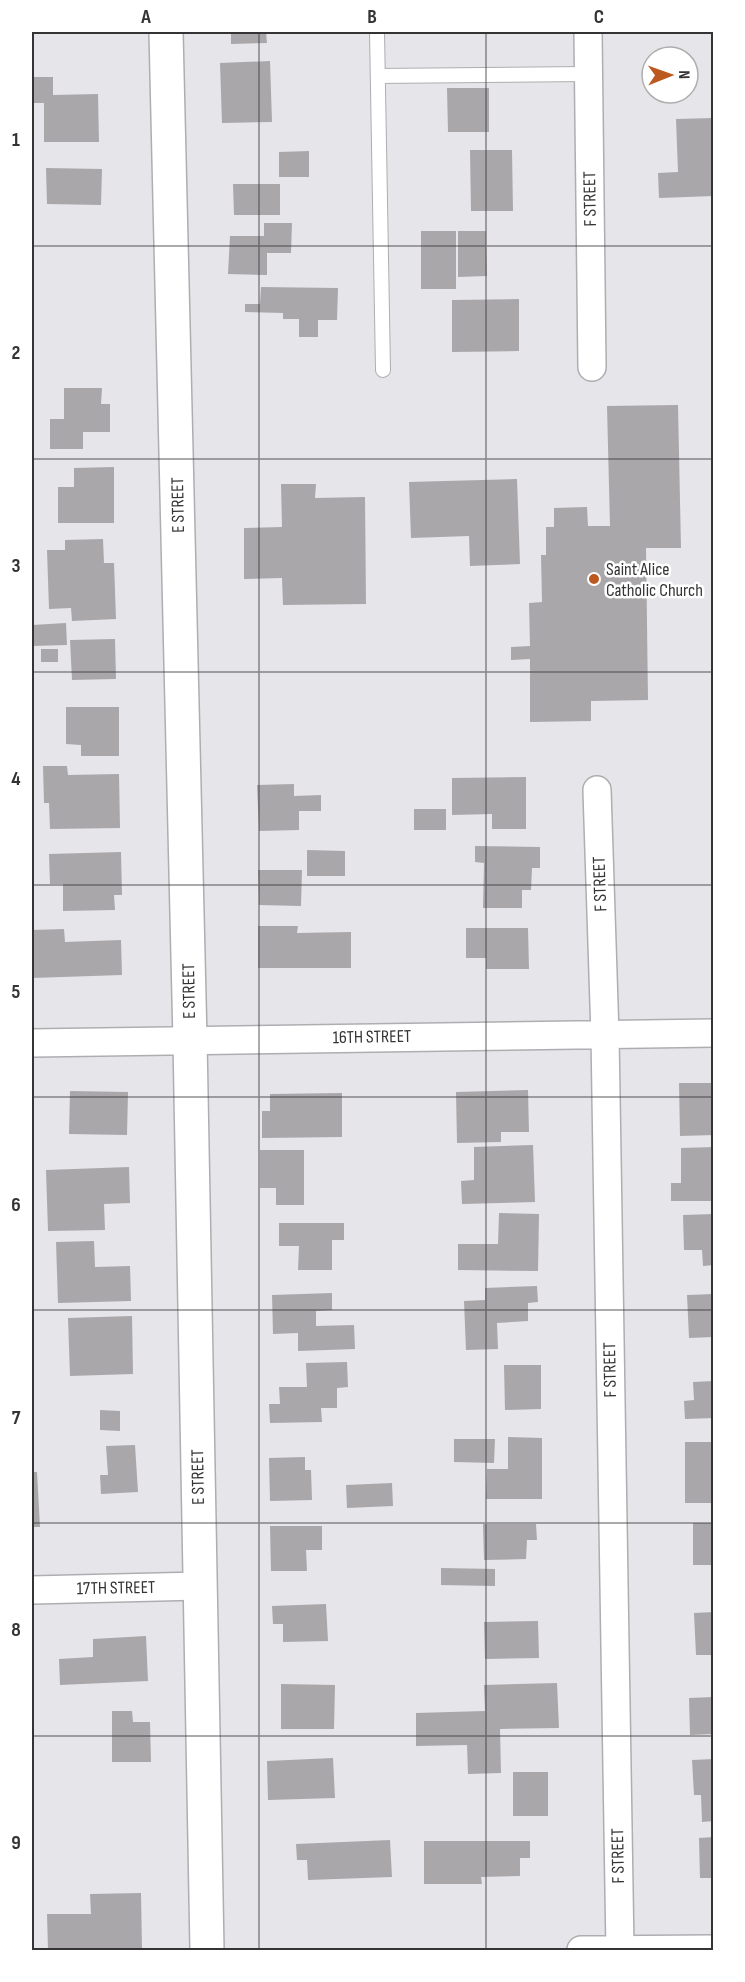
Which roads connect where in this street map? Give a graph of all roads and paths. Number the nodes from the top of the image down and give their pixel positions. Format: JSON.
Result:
{"nodes":[{"id":1,"x":166,"y":32,"type":"edge"},
{"id":2,"x":376,"y":32,"type":"edge"},
{"id":3,"x":588,"y":32,"type":"edge"},
{"id":4,"x":588,"y":74,"type":"junction"},
{"id":5,"x":378,"y":76,"type":"junction"},
{"id":6,"x":592,"y":367,"type":"dead end"},
{"id":7,"x":383,"y":370,"type":"dead end"},
{"id":8,"x":597,"y":790,"type":"dead end"},
{"id":9,"x":714,"y":1033,"type":"edge"},
{"id":10,"x":605,"y":1035,"type":"junction"},
{"id":11,"x":190,"y":1040,"type":"junction"},
{"id":12,"x":32,"y":1043,"type":"edge"},
{"id":13,"x":200,"y":1587,"type":"junction"},
{"id":14,"x":32,"y":1590,"type":"edge"},
{"id":15,"x":714,"y":1949,"type":"edge"},
{"id":16,"x":207,"y":1950,"type":"edge"},
{"id":17,"x":581,"y":1950,"type":"edge"},
{"id":18,"x":620,"y":1950,"type":"edge"}],
"edges":[{"from":1,"to":11,"type":"street","name":"E STREET"},
{"from":2,"to":5,"type":"lane"},
{"from":3,"to":4,"type":"street","name":"F STREET"},
{"from":4,"to":5,"type":"lane"},
{"from":4,"to":6,"type":"street","name":"F STREET"},
{"from":5,"to":7,"type":"lane"},
{"from":8,"to":10,"type":"street","name":"F STREET"},
{"from":9,"to":10,"type":"street","name":"16TH STREET"},
{"from":10,"to":11,"type":"street","name":"16TH STREET"},
{"from":10,"to":18,"type":"street","name":"F STREET"},
{"from":11,"to":12,"type":"street","name":"16TH STREET"},
{"from":11,"to":13,"type":"street","name":"E STREET"},
{"from":13,"to":14,"type":"street","name":"17TH STREET"},
{"from":13,"to":16,"type":"street","name":"E STREET"},
{"from":15,"to":18,"type":"street"},
{"from":17,"to":18,"type":"street"}]}
